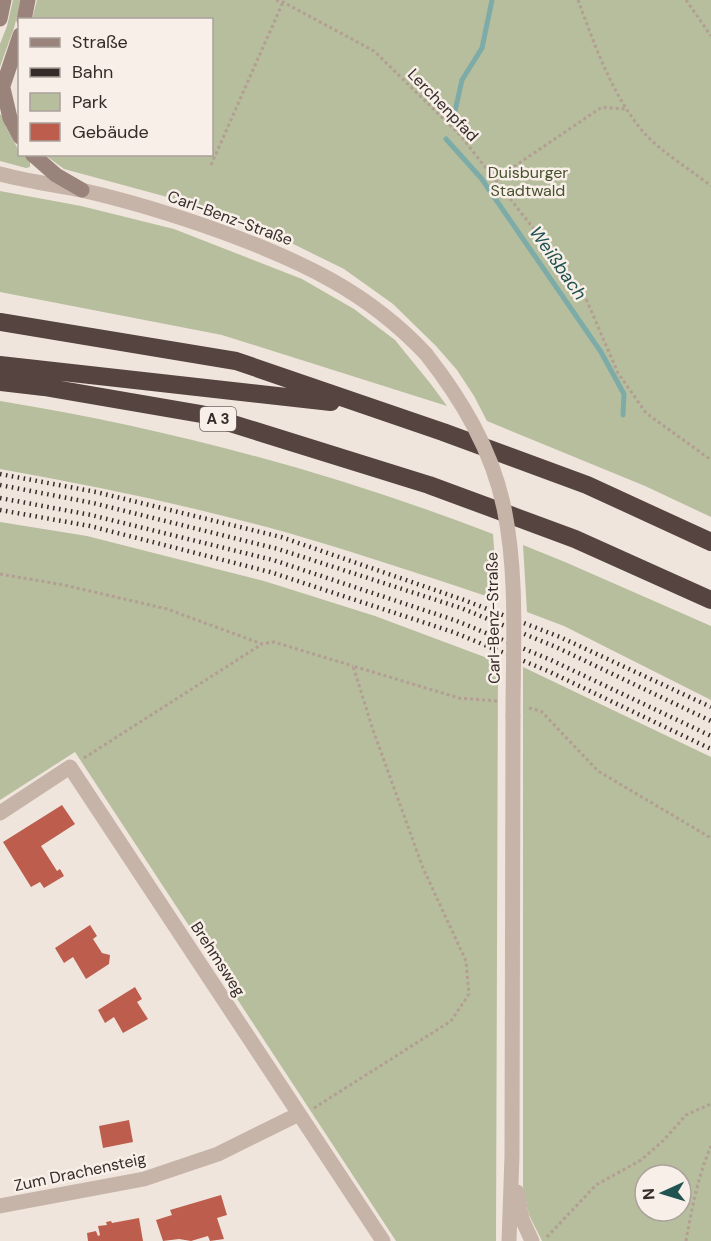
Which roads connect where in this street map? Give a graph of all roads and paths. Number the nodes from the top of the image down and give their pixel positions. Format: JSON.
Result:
{"nodes":[{"id":1,"x":4,"y":0,"type":"edge"},
{"id":2,"x":28,"y":0,"type":"edge"},
{"id":3,"x":276,"y":0,"type":"edge"},
{"id":4,"x":578,"y":0,"type":"edge"},
{"id":5,"x":686,"y":0,"type":"edge"},
{"id":6,"x":283,"y":1,"type":"edge"},
{"id":7,"x":24,"y":18,"type":"edge"},
{"id":8,"x":0,"y":19,"type":"edge"},
{"id":9,"x":711,"y":36,"type":"edge"},
{"id":10,"x":18,"y":41,"type":"edge"},
{"id":11,"x":1,"y":92,"type":"edge"},
{"id":12,"x":626,"y":109,"type":"junction"},
{"id":13,"x":18,"y":133,"type":"edge"},
{"id":14,"x":34,"y":156,"type":"edge"},
{"id":15,"x":211,"y":165,"type":"dead end"},
{"id":16,"x":0,"y":174,"type":"edge"},
{"id":17,"x":494,"y":180,"type":"junction"},
{"id":18,"x":711,"y":186,"type":"edge"},
{"id":19,"x":82,"y":190,"type":"junction"},
{"id":20,"x":0,"y":322,"type":"edge"},
{"id":21,"x":0,"y":365,"type":"edge"},
{"id":22,"x":0,"y":382,"type":"edge"},
{"id":23,"x":363,"y":405,"type":"junction"},
{"id":24,"x":711,"y":460,"type":"edge"},
{"id":25,"x":711,"y":542,"type":"edge"},
{"id":26,"x":0,"y":574,"type":"edge"},
{"id":27,"x":711,"y":600,"type":"edge"},
{"id":28,"x":262,"y":644,"type":"junction"},
{"id":29,"x":353,"y":666,"type":"junction"},
{"id":30,"x":499,"y":701,"type":"dead end"},
{"id":31,"x":516,"y":710,"type":"junction"},
{"id":32,"x":70,"y":767,"type":"junction"},
{"id":33,"x":0,"y":813,"type":"edge"},
{"id":34,"x":711,"y":838,"type":"edge"},
{"id":35,"x":711,"y":1104,"type":"edge"},
{"id":36,"x":299,"y":1114,"type":"junction"},
{"id":37,"x":711,"y":1146,"type":"edge"},
{"id":38,"x":513,"y":1156,"type":"junction"},
{"id":39,"x":0,"y":1206,"type":"edge"},
{"id":40,"x":383,"y":1241,"type":"edge"},
{"id":41,"x":509,"y":1241,"type":"edge"},
{"id":42,"x":532,"y":1241,"type":"edge"},
{"id":43,"x":544,"y":1241,"type":"edge"},
{"id":44,"x":686,"y":1241,"type":"edge"}],
"edges":[{"from":1,"to":8,"type":"main road"},
{"from":2,"to":7,"type":"main road"},
{"from":3,"to":6,"type":"path","name":"Lerchenpfad"},
{"from":4,"to":12,"type":"path"},
{"from":5,"to":9,"type":"path"},
{"from":6,"to":15,"type":"path"},
{"from":6,"to":17,"type":"path","name":"Lerchenpfad"},
{"from":10,"to":11,"type":"main road"},
{"from":11,"to":13,"type":"main road"},
{"from":12,"to":17,"type":"path"},
{"from":12,"to":18,"type":"path"},
{"from":14,"to":19,"type":"main road"},
{"from":16,"to":19,"type":"street","name":"Carl-Benz-Straße"},
{"from":17,"to":24,"type":"path","name":"Lerchenpfad"},
{"from":19,"to":31,"type":"street","name":"Carl-Benz-Straße","bridge":true},
{"from":20,"to":23,"type":"highway"},
{"from":21,"to":23,"type":"highway","number":"A 3"},
{"from":22,"to":27,"type":"highway","number":"A 3"},
{"from":23,"to":25,"type":"highway","number":"A 3"},
{"from":26,"to":28,"type":"path"},
{"from":28,"to":29,"type":"path"},
{"from":28,"to":32,"type":"path"},
{"from":29,"to":30,"type":"path"},
{"from":29,"to":36,"type":"path"},
{"from":31,"to":34,"type":"path"},
{"from":31,"to":38,"type":"street","name":"Carl-Benz-Straße"},
{"from":32,"to":33,"type":"street"},
{"from":32,"to":36,"type":"street","name":"Brehmsweg"},
{"from":35,"to":43,"type":"path"},
{"from":36,"to":39,"type":"street","name":"Zum Drachensteig"},
{"from":36,"to":40,"type":"street","name":"Brehmsweg"},
{"from":37,"to":44,"type":"path"},
{"from":38,"to":41,"type":"street","name":"Carl-Benz-Straße"},
{"from":38,"to":42,"type":"street","name":"Carl-Benz-Straße"}]}
